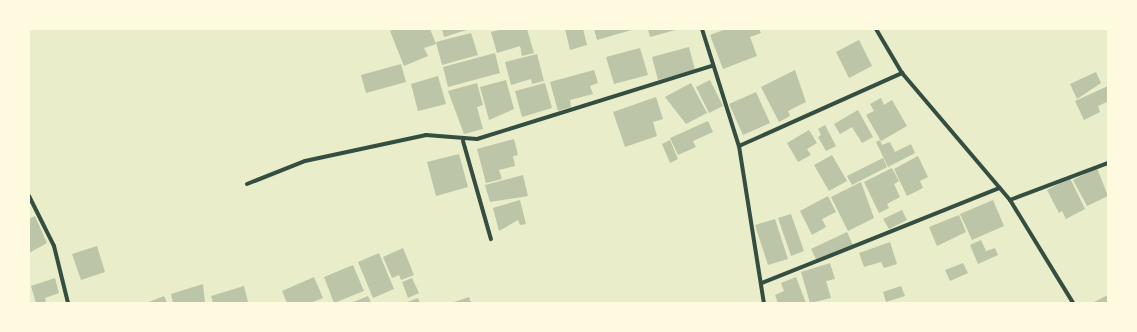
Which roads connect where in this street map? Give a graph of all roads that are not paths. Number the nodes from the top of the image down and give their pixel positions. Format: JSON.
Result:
{"nodes":[{"id":1,"x":702,"y":29,"type":"edge"},
{"id":2,"x":876,"y":29,"type":"edge"},
{"id":3,"x":712,"y":66,"type":"junction"},
{"id":4,"x":902,"y":73,"type":"junction"},
{"id":5,"x":463,"y":141,"type":"junction"},
{"id":6,"x":739,"y":146,"type":"junction"},
{"id":7,"x":1108,"y":163,"type":"edge"},
{"id":8,"x":247,"y":184,"type":"dead end"},
{"id":9,"x":1000,"y":188,"type":"junction"},
{"id":10,"x":29,"y":196,"type":"edge"},
{"id":11,"x":1010,"y":200,"type":"junction"},
{"id":12,"x":491,"y":240,"type":"dead end"},
{"id":13,"x":762,"y":284,"type":"junction"},
{"id":14,"x":68,"y":303,"type":"edge"},
{"id":15,"x":764,"y":303,"type":"edge"},
{"id":16,"x":1073,"y":303,"type":"edge"}],
"edges":[{"from":1,"to":3,"type":"street"},
{"from":2,"to":4,"type":"street"},
{"from":3,"to":5,"type":"street"},
{"from":3,"to":6,"type":"street"},
{"from":4,"to":6,"type":"street"},
{"from":4,"to":9,"type":"street"},
{"from":5,"to":8,"type":"street"},
{"from":5,"to":12,"type":"street"},
{"from":6,"to":13,"type":"street"},
{"from":7,"to":11,"type":"street"},
{"from":9,"to":11,"type":"street"},
{"from":9,"to":13,"type":"street"},
{"from":10,"to":14,"type":"street"},
{"from":11,"to":16,"type":"street"},
{"from":13,"to":15,"type":"street"}]}
